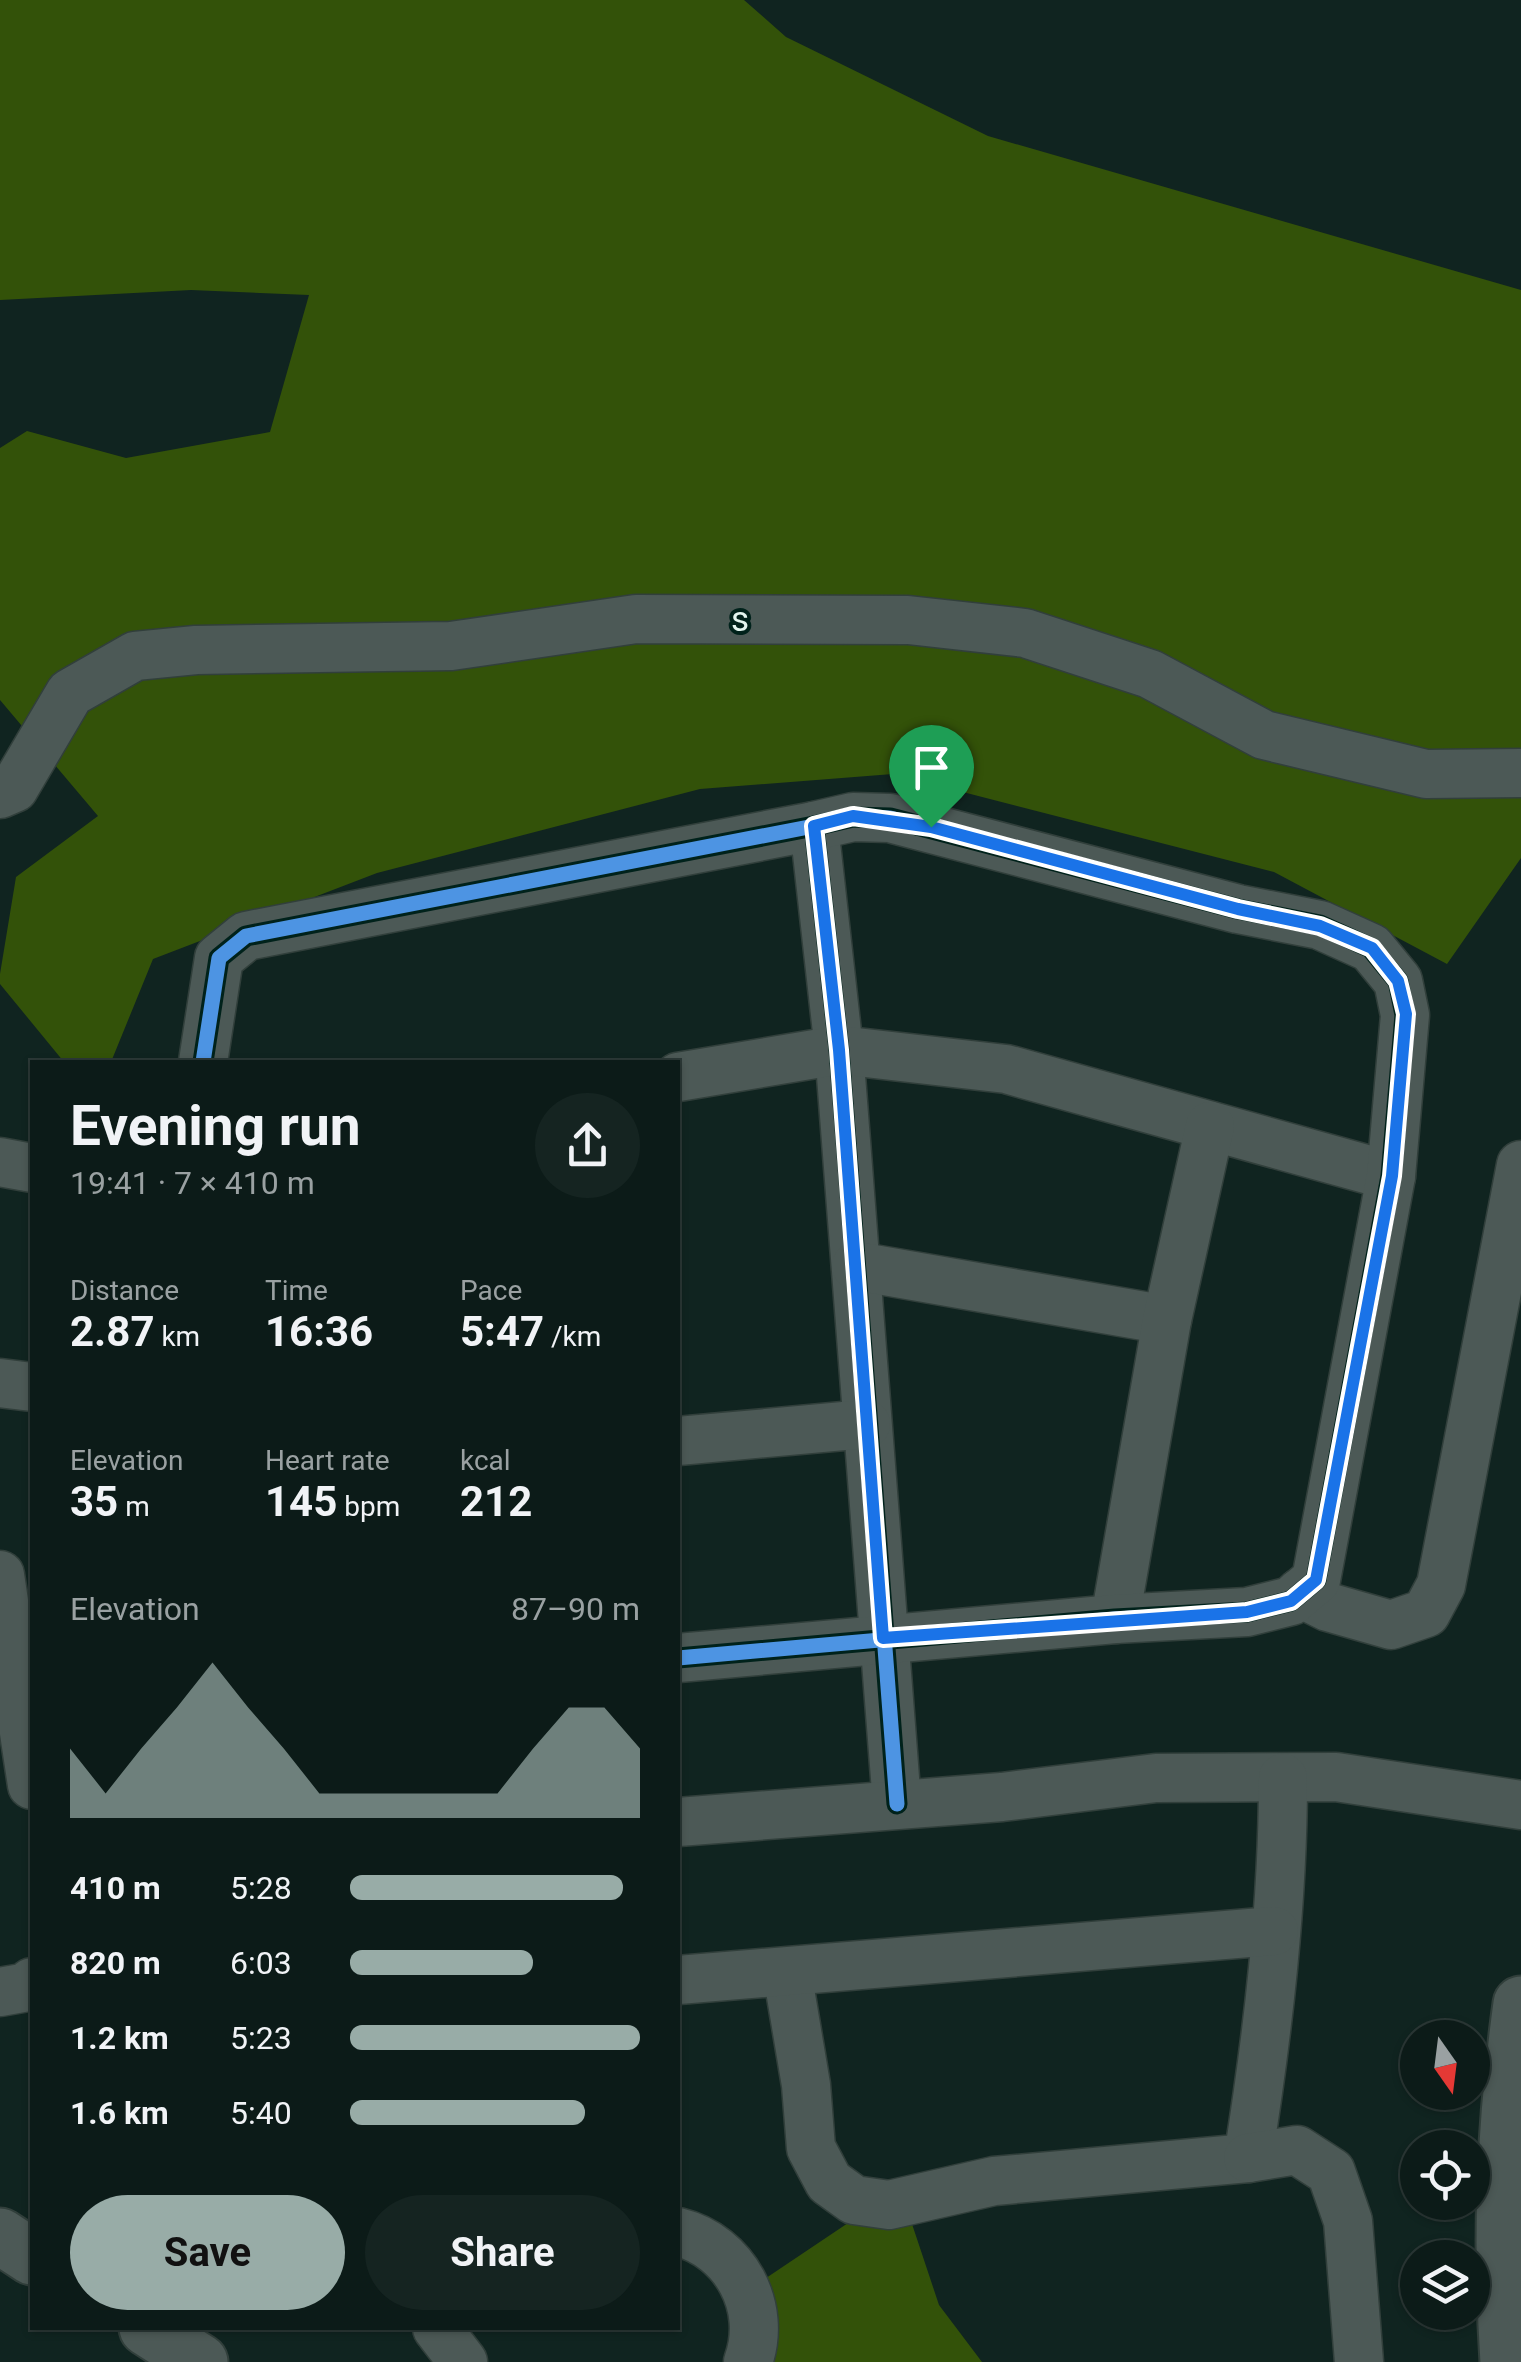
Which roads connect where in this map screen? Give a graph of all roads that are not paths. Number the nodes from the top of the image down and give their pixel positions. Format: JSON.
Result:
{"nodes":[{"id":1,"x":1521,"y":772,"type":"edge"},
{"id":2,"x":0,"y":794,"type":"edge"},
{"id":3,"x":814,"y":826,"type":"junction"},
{"id":4,"x":839,"y":1050,"type":"junction"},
{"id":5,"x":204,"y":1060,"type":"edge"},
{"id":6,"x":680,"y":1076,"type":"edge"},
{"id":7,"x":1210,"y":1126,"type":"junction"},
{"id":8,"x":0,"y":1162,"type":"edge"},
{"id":9,"x":1521,"y":1165,"type":"edge"},
{"id":10,"x":30,"y":1168,"type":"edge"},
{"id":11,"x":1392,"y":1176,"type":"junction"},
{"id":12,"x":856,"y":1266,"type":"junction"},
{"id":13,"x":1167,"y":1320,"type":"junction"},
{"id":14,"x":0,"y":1383,"type":"edge"},
{"id":15,"x":30,"y":1387,"type":"edge"},
{"id":16,"x":866,"y":1424,"type":"junction"},
{"id":17,"x":680,"y":1441,"type":"edge"},
{"id":18,"x":0,"y":1576,"type":"edge"},
{"id":19,"x":1300,"y":1594,"type":"junction"},
{"id":20,"x":1114,"y":1619,"type":"junction"},
{"id":21,"x":883,"y":1638,"type":"junction"},
{"id":22,"x":680,"y":1658,"type":"edge"},
{"id":23,"x":0,"y":1774,"type":"edge"},
{"id":24,"x":30,"y":1774,"type":"edge"},
{"id":25,"x":1283,"y":1778,"type":"junction"},
{"id":26,"x":30,"y":1786,"type":"edge"},
{"id":27,"x":897,"y":1804,"type":"junction"},
{"id":28,"x":1521,"y":1805,"type":"edge"},
{"id":29,"x":680,"y":1822,"type":"edge"},
{"id":30,"x":1274,"y":1931,"type":"junction"},
{"id":31,"x":788,"y":1972,"type":"junction"},
{"id":32,"x":680,"y":1980,"type":"edge"},
{"id":33,"x":30,"y":1985,"type":"edge"},
{"id":34,"x":0,"y":1992,"type":"edge"},
{"id":35,"x":1521,"y":2004,"type":"edge"},
{"id":36,"x":1248,"y":2158,"type":"junction"},
{"id":37,"x":680,"y":2233,"type":"edge"},
{"id":38,"x":0,"y":2236,"type":"edge"},
{"id":39,"x":30,"y":2256,"type":"edge"},
{"id":40,"x":150,"y":2330,"type":"edge"},
{"id":41,"x":439,"y":2330,"type":"edge"},
{"id":42,"x":200,"y":2362,"type":"edge"},
{"id":43,"x":463,"y":2362,"type":"edge"},
{"id":44,"x":748,"y":2362,"type":"edge"},
{"id":45,"x":1359,"y":2362,"type":"edge"},
{"id":46,"x":1508,"y":2362,"type":"edge"}],
"edges":[{"from":1,"to":2,"type":"street","name":"s"},
{"from":3,"to":4,"type":"street"},
{"from":3,"to":5,"type":"street"},
{"from":3,"to":11,"type":"street"},
{"from":4,"to":6,"type":"street"},
{"from":4,"to":7,"type":"street"},
{"from":4,"to":12,"type":"street"},
{"from":7,"to":11,"type":"street"},
{"from":7,"to":13,"type":"street"},
{"from":8,"to":10,"type":"street"},
{"from":9,"to":19,"type":"street"},
{"from":11,"to":19,"type":"street"},
{"from":12,"to":13,"type":"street"},
{"from":12,"to":16,"type":"street"},
{"from":13,"to":20,"type":"street"},
{"from":14,"to":15,"type":"street"},
{"from":16,"to":17,"type":"street"},
{"from":16,"to":21,"type":"street"},
{"from":18,"to":24,"type":"street"},
{"from":19,"to":20,"type":"street"},
{"from":20,"to":21,"type":"street"},
{"from":21,"to":22,"type":"street"},
{"from":21,"to":27,"type":"street"},
{"from":23,"to":26,"type":"street"},
{"from":25,"to":27,"type":"street"},
{"from":25,"to":28,"type":"street"},
{"from":25,"to":30,"type":"street"},
{"from":27,"to":29,"type":"street"},
{"from":30,"to":31,"type":"street"},
{"from":30,"to":36,"type":"street"},
{"from":31,"to":32,"type":"street"},
{"from":31,"to":36,"type":"street"},
{"from":33,"to":34,"type":"street"},
{"from":35,"to":46,"type":"street"},
{"from":36,"to":45,"type":"street"},
{"from":37,"to":44,"type":"street"},
{"from":38,"to":39,"type":"street"},
{"from":40,"to":42,"type":"street"},
{"from":41,"to":43,"type":"street"}]}
